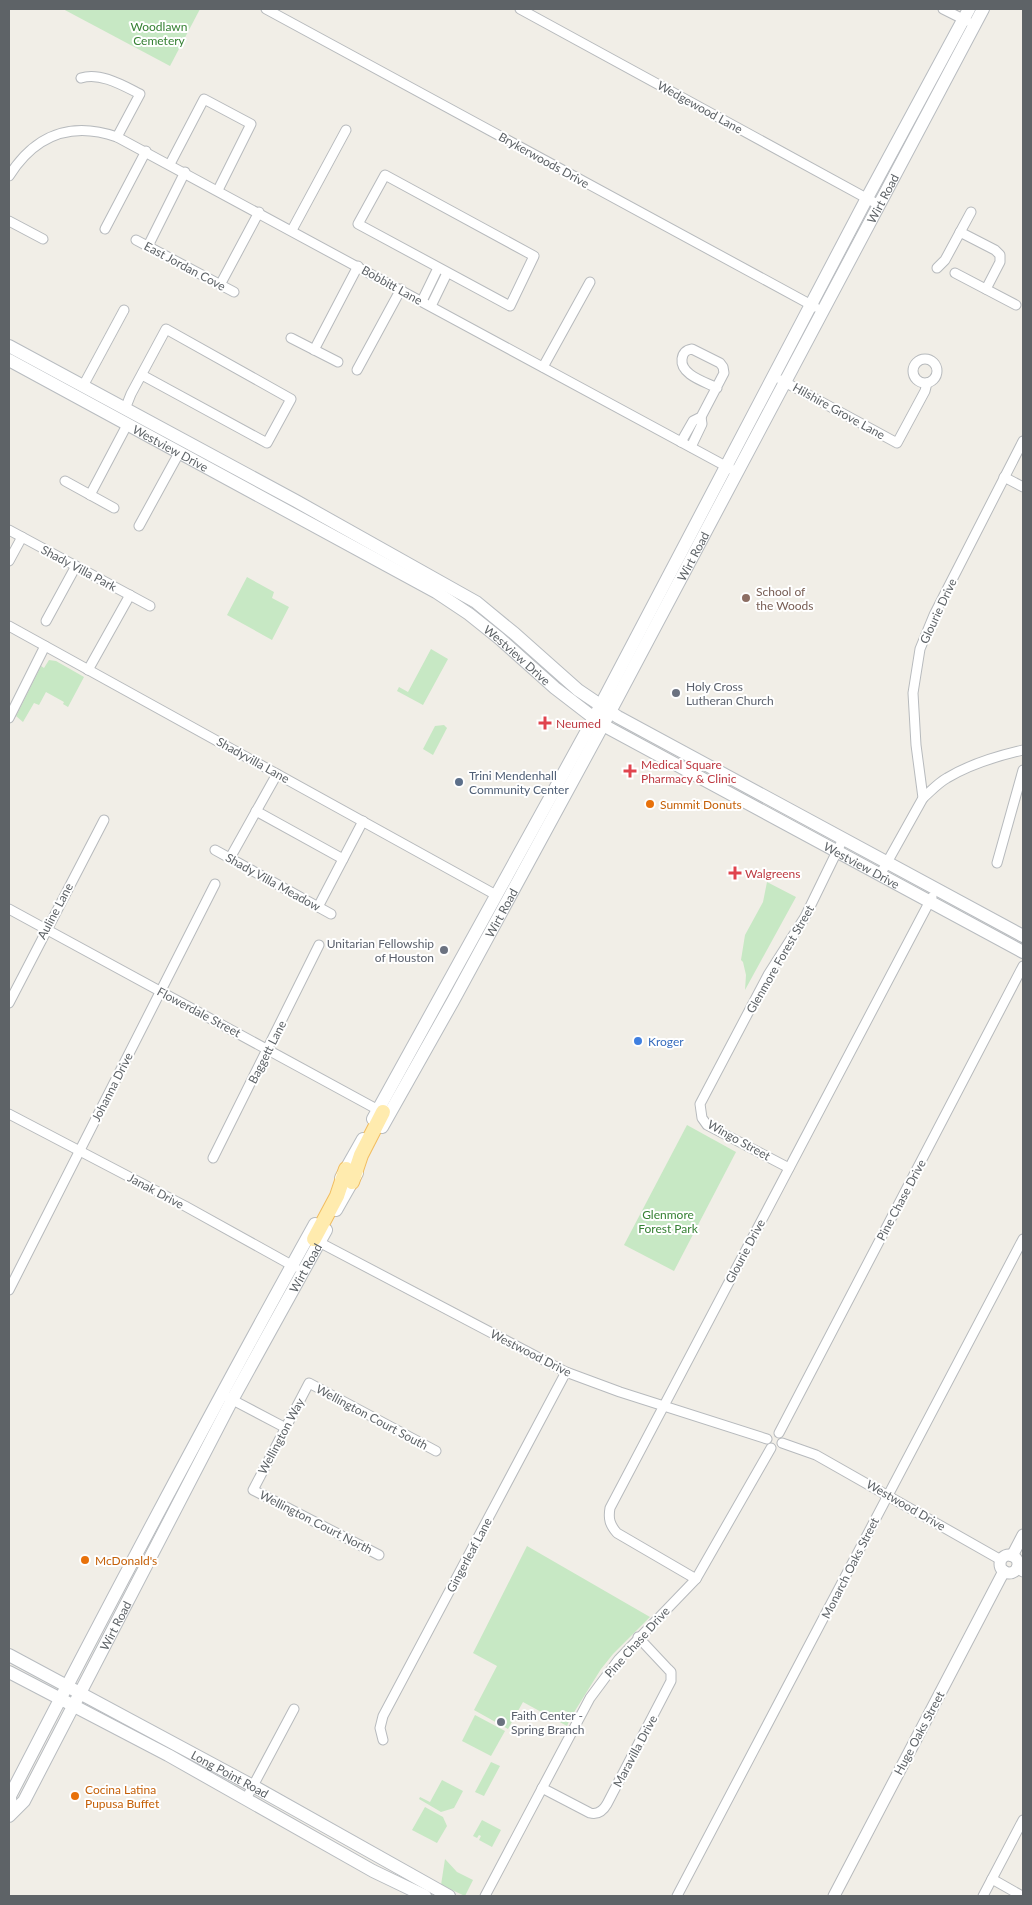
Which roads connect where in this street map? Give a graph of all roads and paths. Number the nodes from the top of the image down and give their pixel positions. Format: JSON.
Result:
{"nodes":[{"id":1,"x":266,"y":9,"type":"edge"},
{"id":2,"x":520,"y":9,"type":"edge"},
{"id":3,"x":943,"y":9,"type":"edge"},
{"id":4,"x":983,"y":9,"type":"edge"},
{"id":5,"x":282,"y":13,"type":"edge"},
{"id":6,"x":969,"y":18,"type":"edge"},
{"id":7,"x":81,"y":78,"type":"dead end"},
{"id":8,"x":916,"y":107,"type":"junction"},
{"id":9,"x":928,"y":113,"type":"junction"},
{"id":10,"x":346,"y":130,"type":"dead end"},
{"id":11,"x":118,"y":137,"type":"junction"},
{"id":12,"x":146,"y":151,"type":"junction"},
{"id":13,"x":170,"y":164,"type":"junction"},
{"id":14,"x":185,"y":172,"type":"junction"},
{"id":15,"x":9,"y":176,"type":"edge"},
{"id":16,"x":218,"y":190,"type":"junction"},
{"id":17,"x":867,"y":198,"type":"junction"},
{"id":18,"x":879,"y":205,"type":"junction"},
{"id":19,"x":258,"y":212,"type":"junction"},
{"id":20,"x":971,"y":212,"type":"dead end"},
{"id":21,"x":9,"y":221,"type":"edge"},
{"id":22,"x":105,"y":229,"type":"dead end"},
{"id":23,"x":292,"y":230,"type":"junction"},
{"id":24,"x":960,"y":232,"type":"junction"},
{"id":25,"x":43,"y":239,"type":"dead end"},
{"id":26,"x":136,"y":240,"type":"dead end"},
{"id":27,"x":148,"y":246,"type":"junction"},
{"id":28,"x":358,"y":266,"type":"junction"},
{"id":29,"x":438,"y":268,"type":"junction"},
{"id":30,"x":937,"y":268,"type":"dead end"},
{"id":31,"x":447,"y":273,"type":"junction"},
{"id":32,"x":955,"y":273,"type":"dead end"},
{"id":33,"x":590,"y":282,"type":"dead end"},
{"id":34,"x":220,"y":285,"type":"junction"},
{"id":35,"x":401,"y":290,"type":"junction"},
{"id":36,"x":986,"y":290,"type":"junction"},
{"id":37,"x":234,"y":292,"type":"dead end"},
{"id":38,"x":422,"y":301,"type":"junction"},
{"id":39,"x":1016,"y":305,"type":"dead end"},
{"id":40,"x":431,"y":306,"type":"junction"},
{"id":41,"x":817,"y":309,"type":"junction"},
{"id":42,"x":124,"y":310,"type":"dead end"},
{"id":43,"x":291,"y":338,"type":"dead end"},
{"id":44,"x":9,"y":346,"type":"edge"},
{"id":45,"x":314,"y":350,"type":"junction"},
{"id":46,"x":9,"y":360,"type":"edge"},
{"id":47,"x":338,"y":362,"type":"dead end"},
{"id":48,"x":543,"y":367,"type":"junction"},
{"id":49,"x":358,"y":370,"type":"dead end"},
{"id":50,"x":142,"y":375,"type":"junction"},
{"id":51,"x":780,"y":379,"type":"junction"},
{"id":52,"x":63,"y":382,"type":"junction"},
{"id":53,"x":926,"y":383,"type":"dead end"},
{"id":54,"x":83,"y":386,"type":"junction"},
{"id":55,"x":717,"y":388,"type":"junction"},
{"id":56,"x":126,"y":409,"type":"junction"},
{"id":57,"x":701,"y":417,"type":"junction"},
{"id":58,"x":127,"y":425,"type":"junction"},
{"id":59,"x":1023,"y":441,"type":"edge"},
{"id":60,"x":681,"y":442,"type":"junction"},
{"id":61,"x":690,"y":447,"type":"junction"},
{"id":62,"x":179,"y":453,"type":"junction"},
{"id":63,"x":201,"y":457,"type":"junction"},
{"id":64,"x":731,"y":469,"type":"junction"},
{"id":65,"x":1004,"y":478,"type":"junction"},
{"id":66,"x":65,"y":482,"type":"dead end"},
{"id":67,"x":1023,"y":488,"type":"edge"},
{"id":68,"x":90,"y":495,"type":"junction"},
{"id":69,"x":114,"y":508,"type":"dead end"},
{"id":70,"x":139,"y":526,"type":"dead end"},
{"id":71,"x":9,"y":530,"type":"edge"},
{"id":72,"x":335,"y":530,"type":"junction"},
{"id":73,"x":22,"y":537,"type":"junction"},
{"id":74,"x":9,"y":561,"type":"edge"},
{"id":75,"x":76,"y":566,"type":"junction"},
{"id":76,"x":130,"y":595,"type":"junction"},
{"id":77,"x":476,"y":602,"type":"junction"},
{"id":78,"x":150,"y":606,"type":"dead end"},
{"id":79,"x":468,"y":614,"type":"junction"},
{"id":80,"x":46,"y":621,"type":"dead end"},
{"id":81,"x":9,"y":626,"type":"edge"},
{"id":82,"x":503,"y":633,"type":"junction"},
{"id":83,"x":45,"y":646,"type":"junction"},
{"id":84,"x":88,"y":670,"type":"junction"},
{"id":85,"x":605,"y":709,"type":"junction"},
{"id":86,"x":9,"y":718,"type":"edge"},
{"id":87,"x":599,"y":721,"type":"junction"},
{"id":88,"x":1023,"y":750,"type":"edge"},
{"id":89,"x":1023,"y":770,"type":"edge"},
{"id":90,"x":277,"y":774,"type":"junction"},
{"id":91,"x":923,"y":798,"type":"junction"},
{"id":92,"x":256,"y":812,"type":"junction"},
{"id":93,"x":104,"y":820,"type":"dead end"},
{"id":94,"x":363,"y":821,"type":"junction"},
{"id":95,"x":843,"y":839,"type":"junction"},
{"id":96,"x":215,"y":850,"type":"dead end"},
{"id":97,"x":838,"y":851,"type":"junction"},
{"id":98,"x":230,"y":858,"type":"junction"},
{"id":99,"x":343,"y":859,"type":"junction"},
{"id":100,"x":887,"y":863,"type":"junction"},
{"id":101,"x":997,"y":863,"type":"dead end"},
{"id":102,"x":880,"y":875,"type":"junction"},
{"id":103,"x":215,"y":884,"type":"dead end"},
{"id":104,"x":936,"y":889,"type":"junction"},
{"id":105,"x":496,"y":895,"type":"junction"},
{"id":106,"x":930,"y":902,"type":"junction"},
{"id":107,"x":318,"y":907,"type":"junction"},
{"id":108,"x":9,"y":909,"type":"edge"},
{"id":109,"x":331,"y":914,"type":"dead end"},
{"id":110,"x":46,"y":929,"type":"junction"},
{"id":111,"x":1023,"y":936,"type":"edge"},
{"id":112,"x":320,"y":945,"type":"dead end"},
{"id":113,"x":1023,"y":952,"type":"edge"},
{"id":114,"x":1023,"y":966,"type":"edge"},
{"id":115,"x":161,"y":992,"type":"junction"},
{"id":116,"x":9,"y":1003,"type":"edge"},
{"id":117,"x":268,"y":1049,"type":"junction"},
{"id":118,"x":700,"y":1104,"type":"joint"},
{"id":119,"x":383,"y":1112,"type":"junction"},
{"id":120,"x":9,"y":1114,"type":"edge"},
{"id":121,"x":79,"y":1151,"type":"junction"},
{"id":122,"x":213,"y":1158,"type":"dead end"},
{"id":123,"x":789,"y":1168,"type":"junction"},
{"id":124,"x":314,"y":1239,"type":"junction"},
{"id":125,"x":1023,"y":1239,"type":"edge"},
{"id":126,"x":297,"y":1268,"type":"junction"},
{"id":127,"x":9,"y":1290,"type":"edge"},
{"id":128,"x":566,"y":1372,"type":"junction"},
{"id":129,"x":309,"y":1383,"type":"joint"},
{"id":130,"x":226,"y":1397,"type":"junction"},
{"id":131,"x":665,"y":1405,"type":"junction"},
{"id":132,"x":284,"y":1428,"type":"junction"},
{"id":133,"x":779,"y":1433,"type":"junction"},
{"id":134,"x":766,"y":1438,"type":"junction"},
{"id":135,"x":782,"y":1443,"type":"junction"},
{"id":136,"x":771,"y":1448,"type":"junction"},
{"id":137,"x":436,"y":1451,"type":"dead end"},
{"id":138,"x":253,"y":1490,"type":"joint"},
{"id":139,"x":888,"y":1494,"type":"junction"},
{"id":140,"x":1023,"y":1535,"type":"edge"},
{"id":141,"x":144,"y":1539,"type":"junction"},
{"id":142,"x":156,"y":1546,"type":"junction"},
{"id":143,"x":379,"y":1555,"type":"dead end"},
{"id":144,"x":1006,"y":1562,"type":"junction"},
{"id":145,"x":1020,"y":1570,"type":"edge"},
{"id":146,"x":696,"y":1579,"type":"junction"},
{"id":147,"x":638,"y":1637,"type":"junction"},
{"id":148,"x":9,"y":1655,"type":"edge"},
{"id":149,"x":9,"y":1672,"type":"edge"},
{"id":150,"x":67,"y":1686,"type":"junction"},
{"id":151,"x":80,"y":1693,"type":"junction"},
{"id":152,"x":60,"y":1699,"type":"junction"},
{"id":153,"x":73,"y":1706,"type":"junction"},
{"id":154,"x":294,"y":1709,"type":"dead end"},
{"id":155,"x":383,"y":1740,"type":"dead end"},
{"id":156,"x":253,"y":1786,"type":"junction"},
{"id":157,"x":542,"y":1788,"type":"junction"},
{"id":158,"x":246,"y":1799,"type":"junction"},
{"id":159,"x":10,"y":1814,"type":"edge"},
{"id":160,"x":1023,"y":1820,"type":"edge"},
{"id":161,"x":317,"y":1823,"type":"junction"},
{"id":162,"x":295,"y":1826,"type":"junction"},
{"id":163,"x":992,"y":1879,"type":"junction"},
{"id":164,"x":411,"y":1882,"type":"junction"},
{"id":165,"x":425,"y":1896,"type":"edge"},
{"id":166,"x":449,"y":1896,"type":"edge"},
{"id":167,"x":485,"y":1896,"type":"edge"},
{"id":168,"x":678,"y":1896,"type":"edge"},
{"id":169,"x":834,"y":1896,"type":"edge"},
{"id":170,"x":983,"y":1896,"type":"edge"},
{"id":171,"x":1022,"y":1896,"type":"edge"}],
"edges":[{"from":1,"to":5,"type":"street","name":"Brykerwoods Drive"},
{"from":2,"to":17,"type":"street","name":"Wedgewood Lane"},
{"from":3,"to":6,"type":"street"},
{"from":4,"to":6,"type":"main road","name":"Wirt Road"},
{"from":5,"to":41,"type":"street","name":"Brykerwoods Drive"},
{"from":6,"to":8,"type":"main road","name":"Wirt Road"},
{"from":6,"to":9,"type":"main road","name":"Wirt Road"},
{"from":7,"to":11,"type":"street"},
{"from":8,"to":9,"type":"main road"},
{"from":8,"to":17,"type":"main road","name":"Wirt Road"},
{"from":9,"to":18,"type":"main road","name":"Wirt Road"},
{"from":10,"to":23,"type":"street"},
{"from":11,"to":12,"type":"street","name":"Bobbitt Lane"},
{"from":11,"to":15,"type":"street","name":"Bobbitt Lane"},
{"from":12,"to":13,"type":"street","name":"Bobbitt Lane"},
{"from":12,"to":22,"type":"street"},
{"from":13,"to":14,"type":"street","name":"Bobbitt Lane"},
{"from":13,"to":16,"type":"street"},
{"from":14,"to":16,"type":"street","name":"Bobbitt Lane"},
{"from":14,"to":27,"type":"street"},
{"from":16,"to":19,"type":"street","name":"Bobbitt Lane"},
{"from":17,"to":18,"type":"street","name":"Wedgewood Lane"},
{"from":17,"to":41,"type":"main road","name":"Wirt Road"},
{"from":18,"to":41,"type":"main road","name":"Wirt Road"},
{"from":19,"to":23,"type":"street","name":"Bobbitt Lane"},
{"from":19,"to":34,"type":"street"},
{"from":20,"to":24,"type":"street"},
{"from":21,"to":25,"type":"street"},
{"from":23,"to":28,"type":"street","name":"Bobbitt Lane"},
{"from":24,"to":30,"type":"street"},
{"from":24,"to":36,"type":"street"},
{"from":26,"to":27,"type":"street","name":"East Jordan Cove"},
{"from":27,"to":34,"type":"street","name":"East Jordan Cove"},
{"from":28,"to":35,"type":"street","name":"Bobbitt Lane"},
{"from":28,"to":45,"type":"street"},
{"from":29,"to":31,"type":"street"},
{"from":29,"to":31,"type":"street"},
{"from":29,"to":38,"type":"street"},
{"from":31,"to":40,"type":"street"},
{"from":32,"to":36,"type":"street"},
{"from":33,"to":48,"type":"street"},
{"from":34,"to":37,"type":"street","name":"East Jordan Cove"},
{"from":35,"to":38,"type":"street","name":"Bobbitt Lane"},
{"from":35,"to":49,"type":"street"},
{"from":36,"to":39,"type":"street"},
{"from":38,"to":40,"type":"street","name":"Bobbitt Lane"},
{"from":40,"to":48,"type":"street","name":"Bobbitt Lane"},
{"from":41,"to":51,"type":"main road","name":"Wirt Road"},
{"from":42,"to":54,"type":"street"},
{"from":43,"to":45,"type":"street"},
{"from":44,"to":52,"type":"main road","name":"Westview Drive"},
{"from":45,"to":47,"type":"street"},
{"from":46,"to":52,"type":"main road","name":"Westview Drive"},
{"from":48,"to":60,"type":"street","name":"Bobbitt Lane"},
{"from":50,"to":50,"type":"street"},
{"from":50,"to":56,"type":"street"},
{"from":51,"to":53,"type":"street","name":"Hilshire Grove Lane"},
{"from":51,"to":64,"type":"main road","name":"Wirt Road"},
{"from":52,"to":54,"type":"main road","name":"Westview Drive"},
{"from":52,"to":58,"type":"main road","name":"Westview Drive"},
{"from":54,"to":56,"type":"main road","name":"Westview Drive"},
{"from":55,"to":55,"type":"street"},
{"from":55,"to":57,"type":"street"},
{"from":56,"to":63,"type":"main road","name":"Westview Drive"},
{"from":57,"to":60,"type":"street"},
{"from":57,"to":61,"type":"street"},
{"from":58,"to":62,"type":"main road","name":"Westview Drive"},
{"from":58,"to":68,"type":"street"},
{"from":59,"to":65,"type":"street","name":"Glourie Drive"},
{"from":60,"to":61,"type":"street","name":"Bobbitt Lane"},
{"from":61,"to":64,"type":"street","name":"Bobbitt Lane"},
{"from":62,"to":63,"type":"main road","name":"Westview Drive"},
{"from":62,"to":70,"type":"street"},
{"from":63,"to":72,"type":"main road","name":"Westview Drive"},
{"from":64,"to":85,"type":"main road","name":"Wirt Road"},
{"from":65,"to":67,"type":"street"},
{"from":65,"to":91,"type":"street","name":"Glourie Drive"},
{"from":66,"to":68,"type":"street"},
{"from":68,"to":69,"type":"street"},
{"from":71,"to":73,"type":"street","name":"Shady Villa Park"},
{"from":72,"to":77,"type":"main road","name":"Westview Drive"},
{"from":72,"to":79,"type":"main road","name":"Westview Drive"},
{"from":73,"to":74,"type":"street"},
{"from":73,"to":75,"type":"street","name":"Shady Villa Park"},
{"from":75,"to":76,"type":"street","name":"Shady Villa Park"},
{"from":75,"to":80,"type":"street"},
{"from":76,"to":78,"type":"street","name":"Shady Villa Park"},
{"from":76,"to":84,"type":"street"},
{"from":77,"to":79,"type":"main road"},
{"from":77,"to":82,"type":"main road","name":"Westview Drive"},
{"from":79,"to":82,"type":"main road","name":"Westview Drive"},
{"from":81,"to":83,"type":"street","name":"Shadyvilla Lane"},
{"from":82,"to":85,"type":"main road","name":"Westview Drive"},
{"from":82,"to":87,"type":"main road","name":"Westview Drive"},
{"from":83,"to":84,"type":"street","name":"Shadyvilla Lane"},
{"from":83,"to":86,"type":"street"},
{"from":84,"to":90,"type":"street","name":"Shadyvilla Lane"},
{"from":85,"to":87,"type":"main road","name":"Wirt Road"},
{"from":85,"to":95,"type":"main road","name":"Westview Drive"},
{"from":87,"to":97,"type":"main road","name":"Westview Drive"},
{"from":87,"to":105,"type":"main road","name":"Wirt Road"},
{"from":87,"to":119,"type":"main road","name":"Wirt Road"},
{"from":88,"to":91,"type":"street"},
{"from":89,"to":101,"type":"street"},
{"from":90,"to":92,"type":"street"},
{"from":90,"to":94,"type":"street","name":"Shadyvilla Lane"},
{"from":91,"to":100,"type":"street"},
{"from":92,"to":98,"type":"street"},
{"from":92,"to":99,"type":"street"},
{"from":93,"to":110,"type":"street","name":"Auline Lane"},
{"from":94,"to":99,"type":"street"},
{"from":94,"to":105,"type":"street","name":"Shadyvilla Lane"},
{"from":95,"to":97,"type":"street","name":"Glenmore Forest Street"},
{"from":95,"to":100,"type":"main road","name":"Westview Drive"},
{"from":96,"to":98,"type":"street","name":"Shady Villa Meadow"},
{"from":97,"to":102,"type":"main road","name":"Westview Drive"},
{"from":97,"to":118,"type":"street","name":"Glenmore Forest Street"},
{"from":98,"to":107,"type":"street","name":"Shady Villa Meadow"},
{"from":99,"to":107,"type":"street"},
{"from":100,"to":102,"type":"street"},
{"from":100,"to":104,"type":"main road","name":"Westview Drive"},
{"from":102,"to":106,"type":"main road","name":"Westview Drive"},
{"from":103,"to":115,"type":"street","name":"Johanna Drive"},
{"from":104,"to":106,"type":"street","name":"Glourie Drive"},
{"from":104,"to":111,"type":"main road","name":"Westview Drive"},
{"from":105,"to":119,"type":"main road","name":"Wirt Road"},
{"from":106,"to":113,"type":"main road","name":"Westview Drive"},
{"from":106,"to":123,"type":"street","name":"Glourie Drive"},
{"from":107,"to":109,"type":"street","name":"Shady Villa Meadow"},
{"from":108,"to":110,"type":"street","name":"Flowerdale Street"},
{"from":110,"to":115,"type":"street","name":"Flowerdale Street"},
{"from":110,"to":116,"type":"street","name":"Auline Lane"},
{"from":112,"to":117,"type":"street","name":"Baggett Lane"},
{"from":114,"to":133,"type":"street","name":"Pine Chase Drive"},
{"from":115,"to":117,"type":"street","name":"Flowerdale Street"},
{"from":115,"to":121,"type":"street","name":"Johanna Drive"},
{"from":117,"to":119,"type":"street","name":"Flowerdale Street"},
{"from":117,"to":122,"type":"street","name":"Baggett Lane"},
{"from":118,"to":123,"type":"street","name":"Wingo Street"},
{"from":119,"to":124,"type":"main road"},
{"from":120,"to":121,"type":"street","name":"Janak Drive"},
{"from":121,"to":126,"type":"street","name":"Janak Drive"},
{"from":121,"to":127,"type":"street","name":"Johanna Drive"},
{"from":123,"to":131,"type":"street","name":"Glourie Drive"},
{"from":124,"to":126,"type":"main road","name":"Wirt Road"},
{"from":124,"to":128,"type":"street","name":"Westwood Drive"},
{"from":125,"to":139,"type":"street","name":"Monarch Oaks Street"},
{"from":126,"to":130,"type":"main road","name":"Wirt Road"},
{"from":128,"to":131,"type":"street","name":"Westwood Drive"},
{"from":128,"to":155,"type":"street","name":"Gingerleaf Lane"},
{"from":129,"to":132,"type":"street","name":"Wellington Way"},
{"from":129,"to":137,"type":"street","name":"Wellington Court South"},
{"from":130,"to":132,"type":"street"},
{"from":130,"to":141,"type":"main road","name":"Wirt Road"},
{"from":130,"to":142,"type":"main road","name":"Wirt Road"},
{"from":131,"to":134,"type":"street","name":"Westwood Drive"},
{"from":131,"to":146,"type":"street","name":"Glourie Drive"},
{"from":132,"to":138,"type":"street","name":"Wellington Way"},
{"from":133,"to":134,"type":"street"},
{"from":133,"to":135,"type":"street"},
{"from":134,"to":136,"type":"street"},
{"from":135,"to":136,"type":"street"},
{"from":135,"to":139,"type":"street","name":"Westwood Drive"},
{"from":136,"to":146,"type":"street","name":"Pine Chase Drive"},
{"from":138,"to":143,"type":"street","name":"Wellington Court North"},
{"from":139,"to":144,"type":"street","name":"Westwood Drive"},
{"from":139,"to":168,"type":"street","name":"Monarch Oaks Street"},
{"from":140,"to":144,"type":"street","name":"Huge Oaks Street"},
{"from":141,"to":142,"type":"main road"},
{"from":141,"to":150,"type":"main road","name":"Wirt Road"},
{"from":142,"to":151,"type":"main road","name":"Wirt Road"},
{"from":144,"to":145,"type":"street"},
{"from":144,"to":169,"type":"street","name":"Huge Oaks Street"},
{"from":146,"to":147,"type":"street","name":"Pine Chase Drive"},
{"from":147,"to":157,"type":"street","name":"Pine Chase Drive"},
{"from":147,"to":157,"type":"street","name":"Maravilla Drive"},
{"from":148,"to":150,"type":"main road","name":"Long Point Road"},
{"from":149,"to":152,"type":"main road","name":"Long Point Road"},
{"from":150,"to":151,"type":"main road","name":"Long Point Road"},
{"from":150,"to":152,"type":"main road","name":"Wirt Road"},
{"from":151,"to":153,"type":"main road","name":"Wirt Road"},
{"from":151,"to":156,"type":"main road","name":"Long Point Road"},
{"from":152,"to":153,"type":"main road","name":"Long Point Road"},
{"from":152,"to":159,"type":"main road","name":"Wirt Road"},
{"from":153,"to":158,"type":"main road","name":"Long Point Road"},
{"from":153,"to":159,"type":"main road","name":"Wirt Road"},
{"from":154,"to":156,"type":"street"},
{"from":156,"to":158,"type":"street"},
{"from":156,"to":161,"type":"main road","name":"Long Point Road"},
{"from":157,"to":167,"type":"street","name":"Pine Chase Drive"},
{"from":158,"to":162,"type":"main road","name":"Long Point Road"},
{"from":160,"to":163,"type":"street"},
{"from":161,"to":162,"type":"main road"},
{"from":161,"to":164,"type":"main road","name":"Long Point Road"},
{"from":162,"to":164,"type":"main road","name":"Long Point Road"},
{"from":163,"to":170,"type":"street"},
{"from":163,"to":171,"type":"street"},
{"from":164,"to":165,"type":"main road","name":"Long Point Road"},
{"from":164,"to":166,"type":"main road","name":"Long Point Road"}]}
